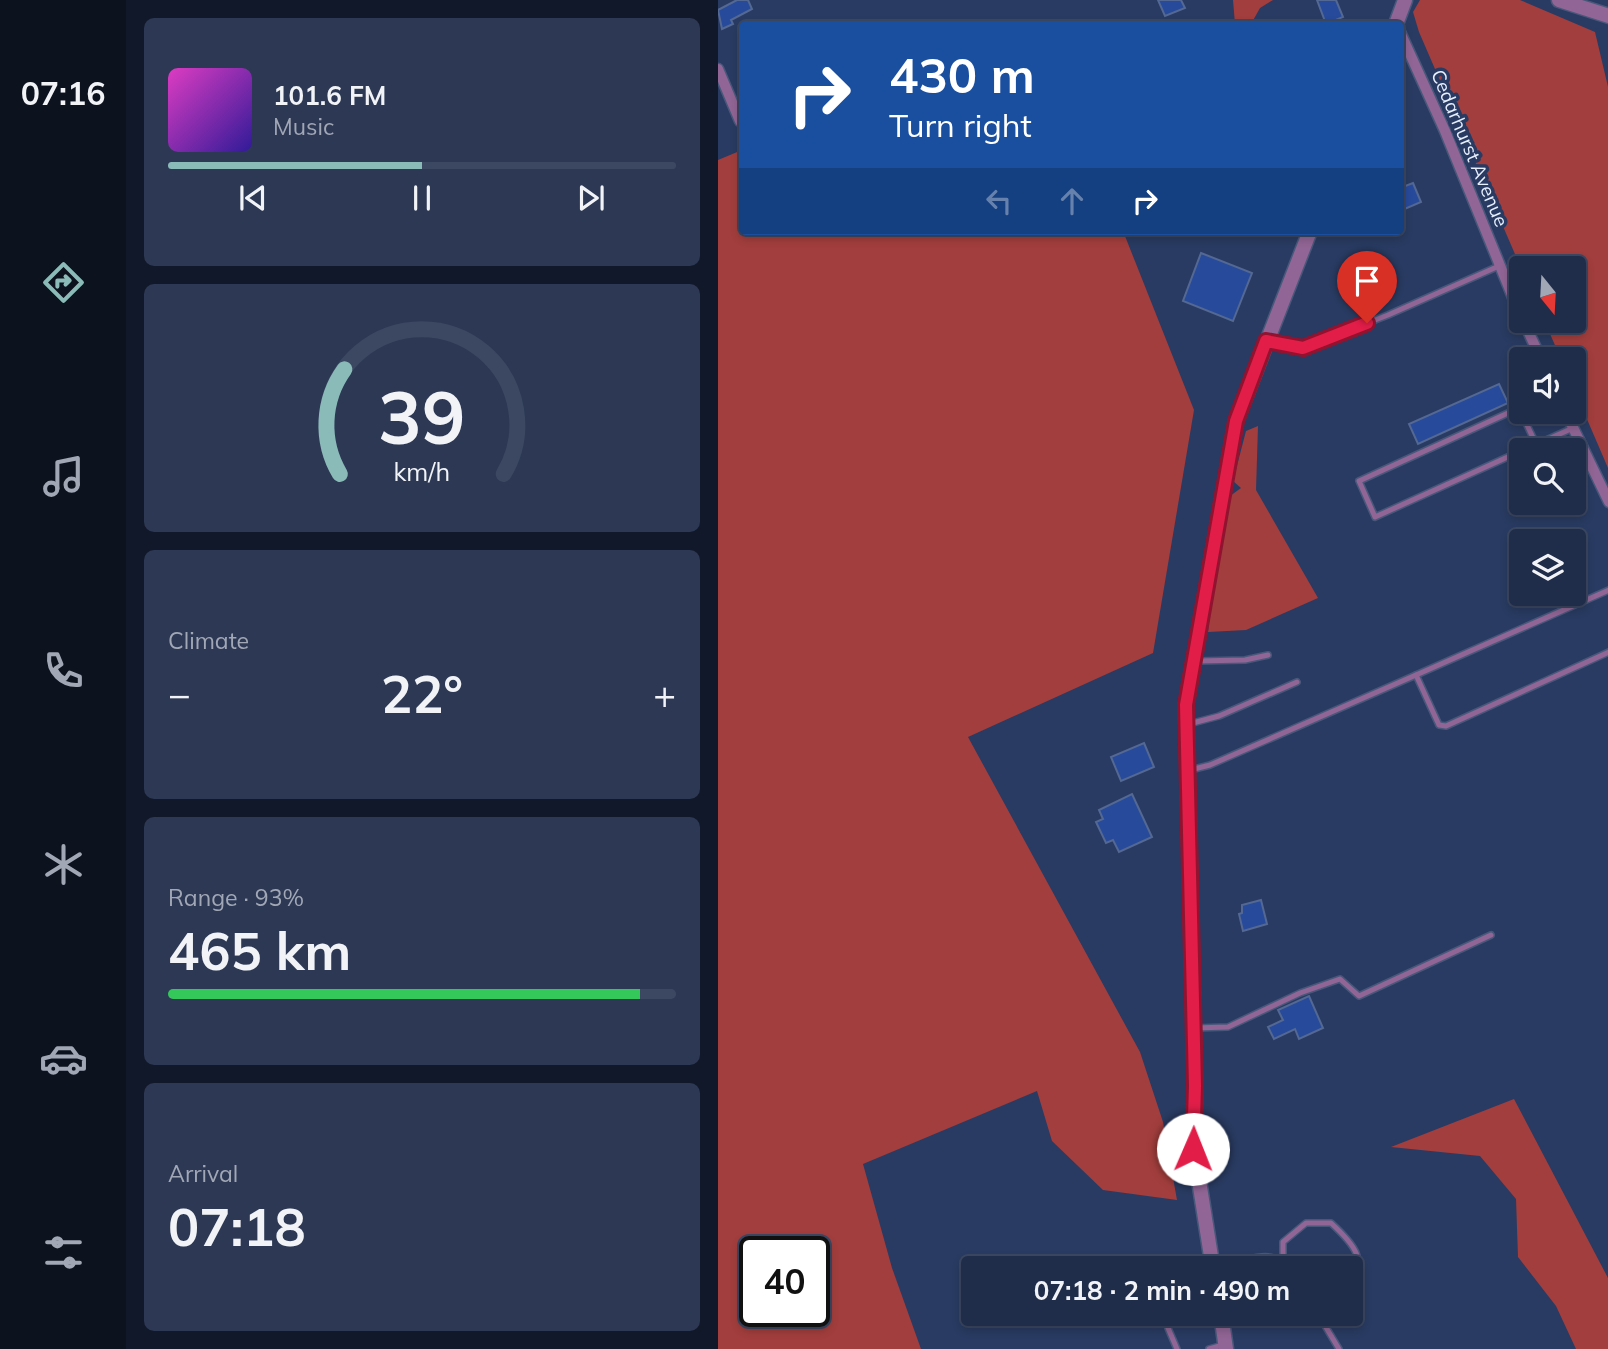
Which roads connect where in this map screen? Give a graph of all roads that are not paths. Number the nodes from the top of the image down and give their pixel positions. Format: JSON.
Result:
{"nodes":[{"id":1,"x":1405,"y":0,"type":"edge"},
{"id":2,"x":1559,"y":0,"type":"edge"},
{"id":3,"x":1609,"y":16,"type":"edge"},
{"id":4,"x":1399,"y":21,"type":"edge"},
{"id":5,"x":1404,"y":41,"type":"edge"},
{"id":6,"x":718,"y":69,"type":"edge"},
{"id":7,"x":739,"y":119,"type":"edge"},
{"id":8,"x":1308,"y":235,"type":"edge"},
{"id":9,"x":1499,"y":265,"type":"junction"},
{"id":10,"x":1509,"y":288,"type":"edge"},
{"id":11,"x":1266,"y":341,"type":"junction"},
{"id":12,"x":1571,"y":424,"type":"edge"},
{"id":13,"x":1573,"y":428,"type":"junction"},
{"id":14,"x":1533,"y":438,"type":"edge"},
{"id":15,"x":1550,"y":438,"type":"edge"},
{"id":16,"x":1509,"y":456,"type":"edge"},
{"id":17,"x":1609,"y":502,"type":"edge"},
{"id":18,"x":1609,"y":590,"type":"edge"},
{"id":19,"x":1609,"y":652,"type":"edge"},
{"id":20,"x":1268,"y":655,"type":"dead end"},
{"id":21,"x":1193,"y":661,"type":"junction"},
{"id":22,"x":1416,"y":675,"type":"junction"},
{"id":23,"x":1297,"y":682,"type":"dead end"},
{"id":24,"x":1186,"y":724,"type":"junction"},
{"id":25,"x":1187,"y":770,"type":"junction"},
{"id":26,"x":1491,"y":934,"type":"dead end"},
{"id":27,"x":1194,"y":1028,"type":"junction"},
{"id":28,"x":1211,"y":1256,"type":"edge"},
{"id":29,"x":1283,"y":1256,"type":"edge"},
{"id":30,"x":1357,"y":1256,"type":"edge"},
{"id":31,"x":1167,"y":1326,"type":"edge"},
{"id":32,"x":1223,"y":1326,"type":"edge"},
{"id":33,"x":1326,"y":1326,"type":"edge"},
{"id":34,"x":1226,"y":1347,"type":"edge"},
{"id":35,"x":1177,"y":1349,"type":"edge"},
{"id":36,"x":1209,"y":1349,"type":"edge"},
{"id":37,"x":1339,"y":1349,"type":"edge"}],
"edges":[{"from":1,"to":4,"type":"street"},
{"from":2,"to":3,"type":"street"},
{"from":5,"to":9,"type":"street","name":"Cedarhurst Avenue"},
{"from":6,"to":7,"type":"street"},
{"from":8,"to":11,"type":"street"},
{"from":9,"to":10,"type":"street","name":"Cedarhurst Avenue"},
{"from":9,"to":11,"type":"lane"},
{"from":11,"to":21,"type":"street"},
{"from":12,"to":13,"type":"street"},
{"from":13,"to":15,"type":"lane"},
{"from":13,"to":17,"type":"street"},
{"from":14,"to":16,"type":"lane"},
{"from":18,"to":22,"type":"lane"},
{"from":19,"to":22,"type":"lane"},
{"from":20,"to":21,"type":"lane"},
{"from":21,"to":24,"type":"street"},
{"from":22,"to":25,"type":"lane"},
{"from":23,"to":24,"type":"lane"},
{"from":24,"to":25,"type":"street"},
{"from":25,"to":27,"type":"street"},
{"from":26,"to":27,"type":"lane"},
{"from":27,"to":28,"type":"street"},
{"from":29,"to":30,"type":"lane"},
{"from":31,"to":35,"type":"lane"},
{"from":32,"to":34,"type":"street"},
{"from":33,"to":37,"type":"lane"},
{"from":34,"to":36,"type":"lane"}]}
